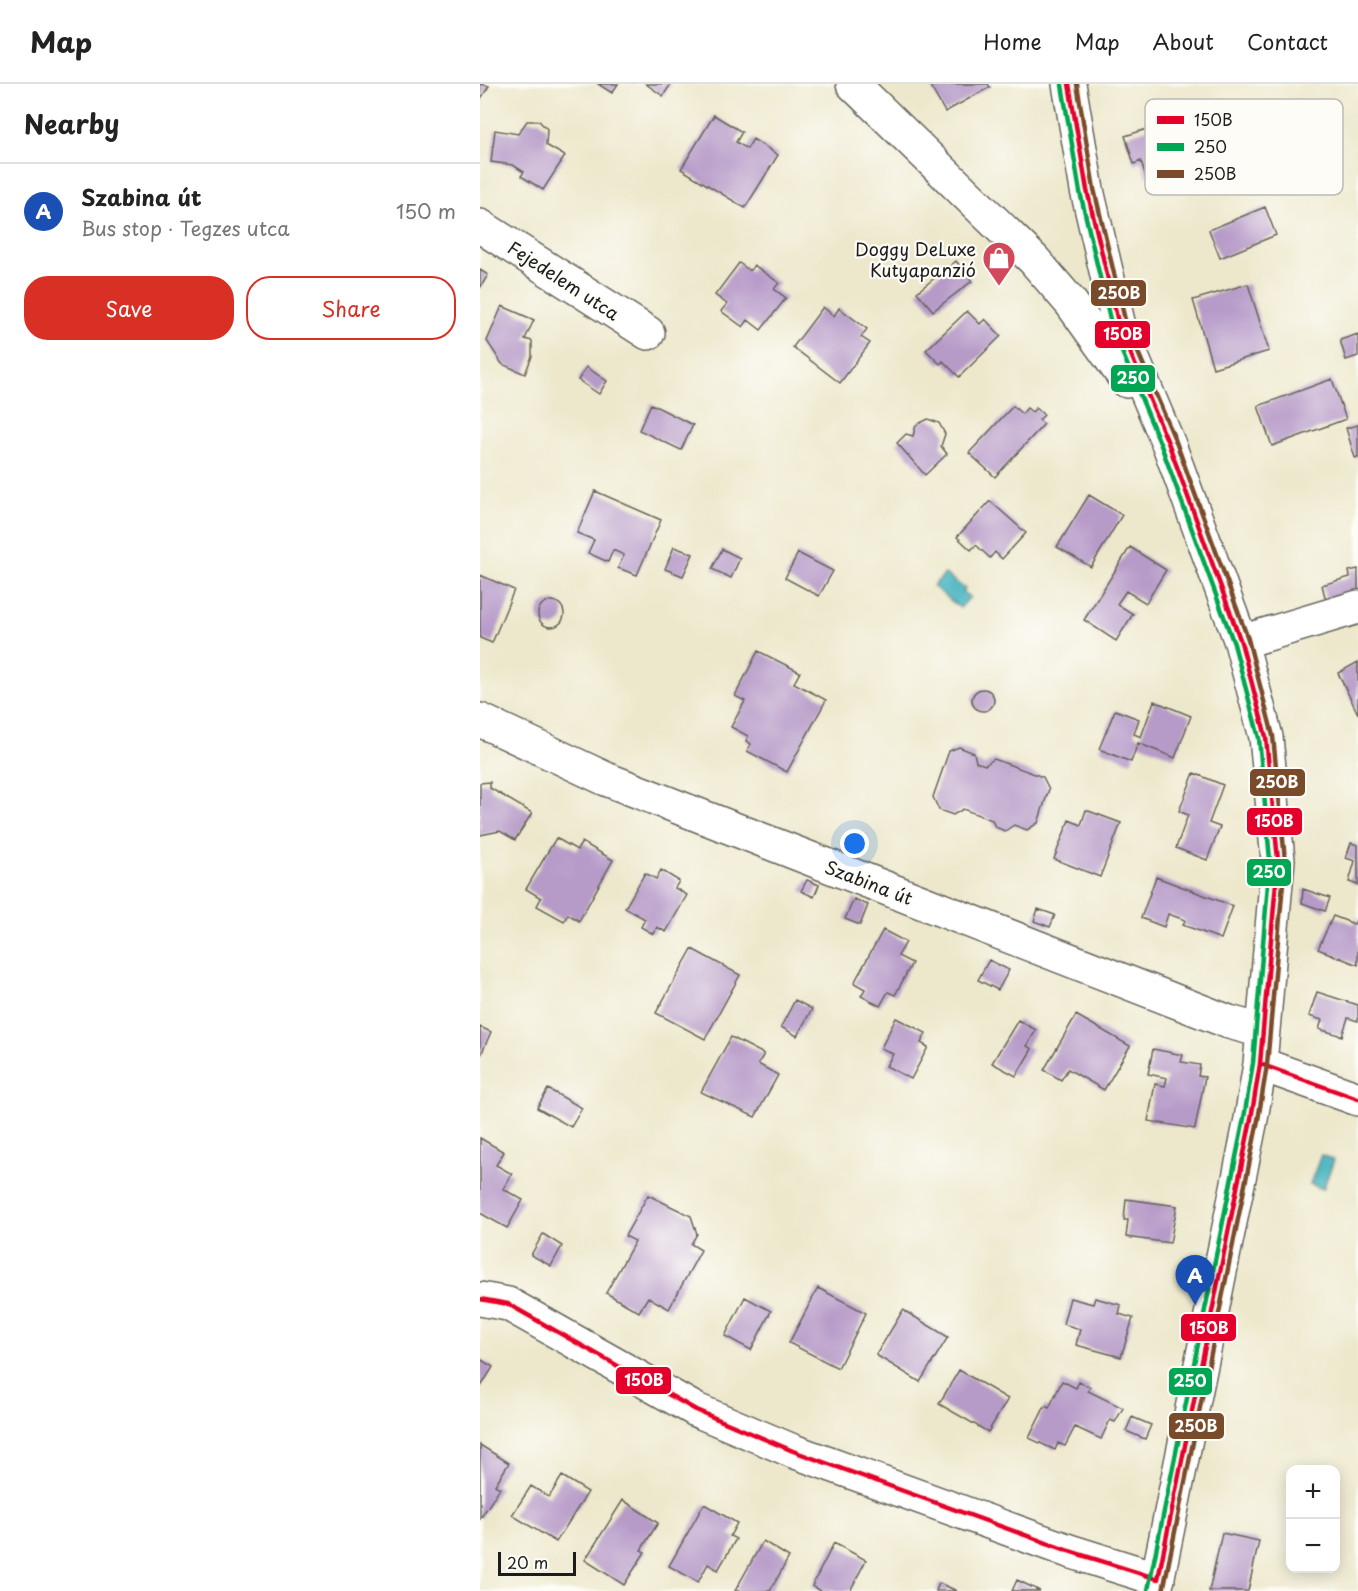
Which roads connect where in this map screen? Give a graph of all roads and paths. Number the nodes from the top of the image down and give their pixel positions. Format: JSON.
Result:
{"nodes":[{"id":1,"x":853,"y":84,"type":"edge"},
{"id":2,"x":1069,"y":84,"type":"edge"},
{"id":3,"x":480,"y":226,"type":"edge"},
{"id":4,"x":648,"y":333,"type":"dead end"},
{"id":5,"x":1169,"y":445,"type":"junction"},
{"id":6,"x":1358,"y":607,"type":"edge"},
{"id":7,"x":1241,"y":642,"type":"junction"},
{"id":8,"x":480,"y":720,"type":"edge"},
{"id":9,"x":1262,"y":1031,"type":"junction"},
{"id":10,"x":1260,"y":1064,"type":"junction"},
{"id":11,"x":1358,"y":1099,"type":"edge"},
{"id":12,"x":480,"y":1299,"type":"edge"},
{"id":13,"x":1156,"y":1585,"type":"edge"}],
"edges":[{"from":1,"to":5,"type":"street"},
{"from":2,"to":5,"type":"street"},
{"from":3,"to":4,"type":"street","name":"Fejedelem utca"},
{"from":5,"to":7,"type":"street"},
{"from":6,"to":7,"type":"street"},
{"from":7,"to":9,"type":"street"},
{"from":8,"to":9,"type":"street","name":"Szabina út"},
{"from":9,"to":10,"type":"street"},
{"from":10,"to":11,"type":"street"},
{"from":10,"to":13,"type":"street"},
{"from":12,"to":13,"type":"street"}]}
